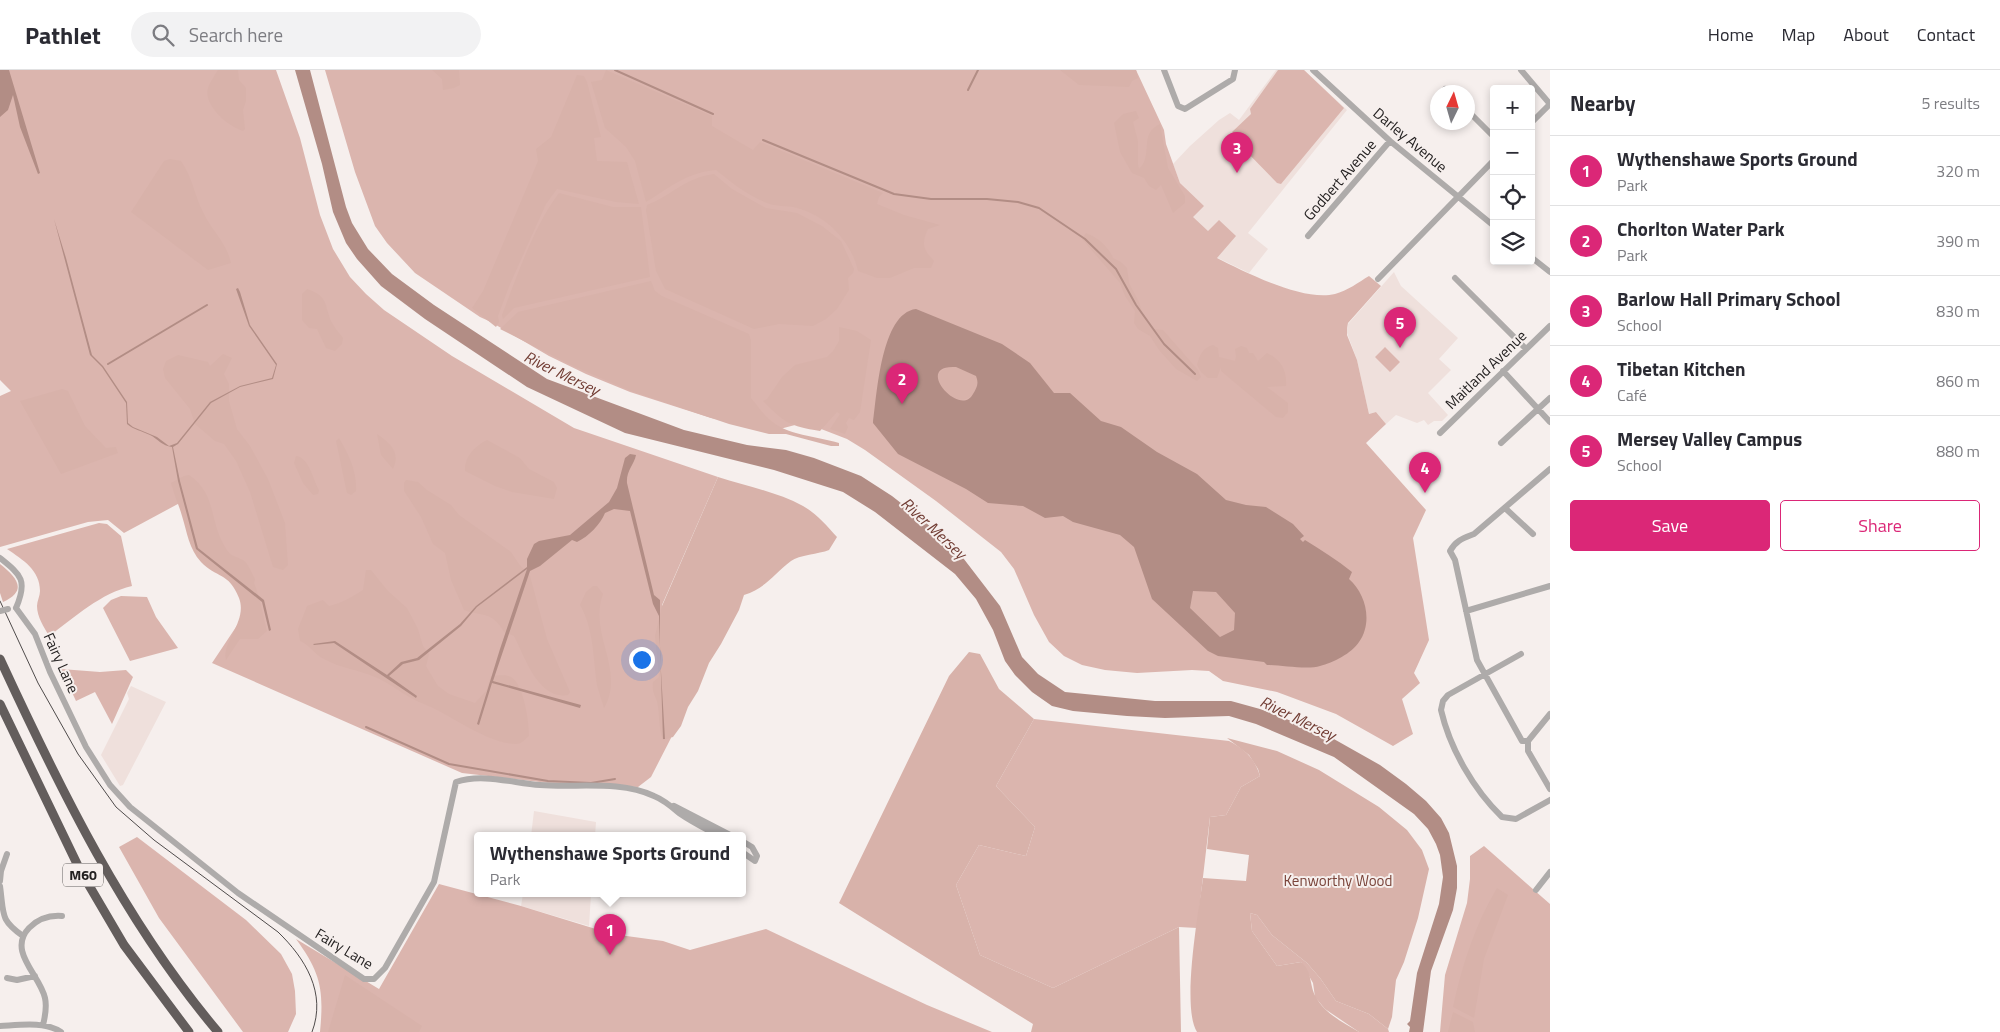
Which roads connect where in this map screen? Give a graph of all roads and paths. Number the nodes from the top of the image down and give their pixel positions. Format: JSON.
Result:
{"nodes":[{"id":1,"x":1164,"y":70,"type":"edge"},
{"id":2,"x":1235,"y":70,"type":"edge"},
{"id":3,"x":1313,"y":70,"type":"edge"},
{"id":4,"x":1521,"y":70,"type":"edge"},
{"id":5,"x":1550,"y":104,"type":"edge"},
{"id":6,"x":1475,"y":118,"type":"edge"},
{"id":7,"x":1535,"y":118,"type":"edge"},
{"id":8,"x":1490,"y":133,"type":"edge"},
{"id":9,"x":1390,"y":141,"type":"junction"},
{"id":10,"x":1490,"y":164,"type":"edge"},
{"id":11,"x":1458,"y":196,"type":"junction"},
{"id":12,"x":1490,"y":223,"type":"edge"},
{"id":13,"x":1308,"y":236,"type":"dead end"},
{"id":14,"x":1535,"y":260,"type":"edge"},
{"id":15,"x":1550,"y":272,"type":"edge"},
{"id":16,"x":1455,"y":278,"type":"dead end"},
{"id":17,"x":1378,"y":279,"type":"dead end"},
{"id":18,"x":1550,"y":326,"type":"edge"},
{"id":19,"x":1526,"y":348,"type":"junction"},
{"id":20,"x":1504,"y":371,"type":"junction"},
{"id":21,"x":1550,"y":398,"type":"edge"},
{"id":22,"x":1538,"y":409,"type":"junction"},
{"id":23,"x":1550,"y":422,"type":"edge"},
{"id":24,"x":1440,"y":433,"type":"dead end"},
{"id":25,"x":1501,"y":443,"type":"dead end"},
{"id":26,"x":1550,"y":468,"type":"edge"},
{"id":27,"x":1505,"y":508,"type":"junction"},
{"id":28,"x":1533,"y":534,"type":"dead end"},
{"id":29,"x":0,"y":558,"type":"edge"},
{"id":30,"x":1550,"y":586,"type":"edge"},
{"id":31,"x":16,"y":608,"type":"junction"},
{"id":32,"x":0,"y":611,"type":"edge"},
{"id":33,"x":1466,"y":611,"type":"junction"},
{"id":34,"x":1521,"y":654,"type":"dead end"},
{"id":35,"x":0,"y":659,"type":"edge"},
{"id":36,"x":1485,"y":674,"type":"junction"},
{"id":37,"x":0,"y":704,"type":"edge"},
{"id":38,"x":1550,"y":714,"type":"edge"},
{"id":39,"x":1528,"y":742,"type":"junction"},
{"id":40,"x":1550,"y":790,"type":"edge"},
{"id":41,"x":1550,"y":800,"type":"edge"},
{"id":42,"x":672,"y":806,"type":"junction"},
{"id":43,"x":712,"y":832,"type":"edge"},
{"id":44,"x":725,"y":832,"type":"edge"},
{"id":45,"x":746,"y":844,"type":"edge"},
{"id":46,"x":7,"y":854,"type":"dead end"},
{"id":47,"x":746,"y":855,"type":"edge"},
{"id":48,"x":1550,"y":872,"type":"edge"},
{"id":49,"x":0,"y":880,"type":"edge"},
{"id":50,"x":0,"y":886,"type":"edge"},
{"id":51,"x":1536,"y":890,"type":"dead end"},
{"id":52,"x":57,"y":908,"type":"dead end"},
{"id":53,"x":23,"y":936,"type":"junction"},
{"id":54,"x":35,"y":976,"type":"junction"},
{"id":55,"x":7,"y":978,"type":"dead end"},
{"id":56,"x":0,"y":1026,"type":"edge"},
{"id":57,"x":43,"y":1026,"type":"junction"},
{"id":58,"x":20,"y":1029,"type":"edge"},
{"id":59,"x":61,"y":1032,"type":"edge"},
{"id":60,"x":189,"y":1032,"type":"edge"},
{"id":61,"x":218,"y":1032,"type":"edge"}],
"edges":[{"from":1,"to":2,"type":"street"},
{"from":3,"to":9,"type":"street","name":"Darley Avenue"},
{"from":4,"to":5,"type":"street"},
{"from":5,"to":7,"type":"street"},
{"from":6,"to":8,"type":"street"},
{"from":9,"to":11,"type":"street","name":"Darley Avenue"},
{"from":9,"to":13,"type":"street","name":"Godbert Avenue"},
{"from":10,"to":11,"type":"street"},
{"from":11,"to":12,"type":"street","name":"Darley Avenue"},
{"from":11,"to":17,"type":"street"},
{"from":14,"to":15,"type":"street"},
{"from":16,"to":19,"type":"street"},
{"from":18,"to":19,"type":"street","name":"Maitland Avenue"},
{"from":19,"to":20,"type":"street","name":"Maitland Avenue"},
{"from":20,"to":22,"type":"street"},
{"from":20,"to":24,"type":"street","name":"Maitland Avenue"},
{"from":21,"to":22,"type":"street"},
{"from":22,"to":23,"type":"street"},
{"from":22,"to":25,"type":"street"},
{"from":26,"to":27,"type":"street"},
{"from":27,"to":28,"type":"street"},
{"from":27,"to":33,"type":"street"},
{"from":29,"to":31,"type":"street"},
{"from":30,"to":33,"type":"street"},
{"from":31,"to":32,"type":"street","bridge":true},
{"from":31,"to":42,"type":"street","name":"Fairy Lane"},
{"from":33,"to":36,"type":"street"},
{"from":34,"to":36,"type":"street"},
{"from":35,"to":61,"type":"highway","number":"M60"},
{"from":36,"to":39,"type":"street"},
{"from":36,"to":41,"type":"street"},
{"from":37,"to":60,"type":"highway","number":"M60"},
{"from":38,"to":39,"type":"street"},
{"from":39,"to":40,"type":"street"},
{"from":42,"to":43,"type":"street","name":"Fairy Lane"},
{"from":42,"to":44,"type":"street"},
{"from":45,"to":47,"type":"street"},
{"from":46,"to":49,"type":"street"},
{"from":48,"to":51,"type":"street"},
{"from":50,"to":53,"type":"street"},
{"from":52,"to":53,"type":"street"},
{"from":53,"to":54,"type":"street"},
{"from":54,"to":55,"type":"street"},
{"from":54,"to":57,"type":"street"},
{"from":56,"to":58,"type":"street"},
{"from":57,"to":58,"type":"street"},
{"from":57,"to":59,"type":"street"}]}
